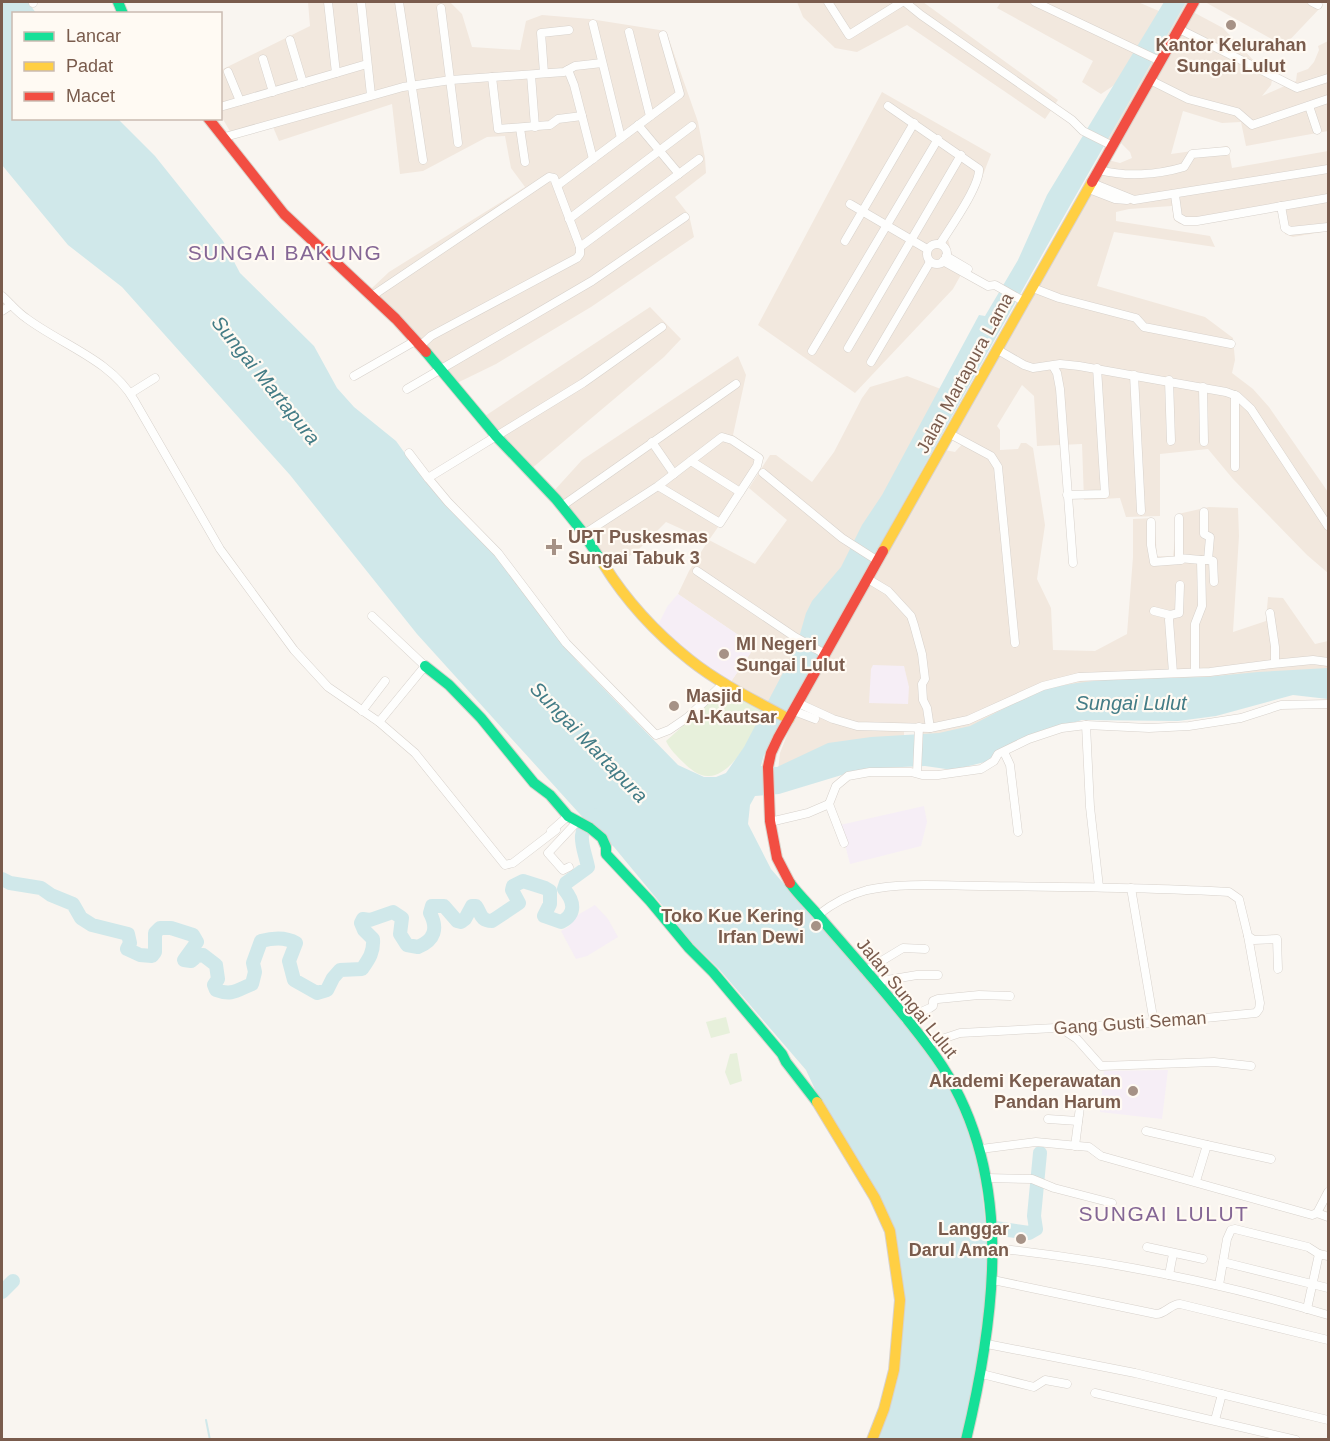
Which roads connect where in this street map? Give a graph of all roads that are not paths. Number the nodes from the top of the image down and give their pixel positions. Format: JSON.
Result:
{"nodes":[{"id":1,"x":328,"y":2,"type":"edge"},
{"id":2,"x":361,"y":2,"type":"edge"},
{"id":3,"x":399,"y":2,"type":"edge"},
{"id":4,"x":904,"y":2,"type":"edge"},
{"id":5,"x":1035,"y":2,"type":"edge"},
{"id":6,"x":1194,"y":2,"type":"edge"},
{"id":7,"x":832,"y":3,"type":"edge"},
{"id":8,"x":441,"y":8,"type":"dead end"},
{"id":9,"x":592,"y":24,"type":"dead end"},
{"id":10,"x":1179,"y":29,"type":"junction"},
{"id":11,"x":569,"y":30,"type":"dead end"},
{"id":12,"x":629,"y":32,"type":"dead end"},
{"id":13,"x":663,"y":35,"type":"dead end"},
{"id":14,"x":290,"y":40,"type":"dead end"},
{"id":15,"x":262,"y":59,"type":"dead end"},
{"id":16,"x":1158,"y":60,"type":"junction"},
{"id":17,"x":602,"y":63,"type":"junction"},
{"id":18,"x":367,"y":64,"type":"junction"},
{"id":19,"x":567,"y":70,"type":"junction"},
{"id":20,"x":228,"y":72,"type":"dead end"},
{"id":21,"x":544,"y":73,"type":"junction"},
{"id":22,"x":336,"y":74,"type":"junction"},
{"id":23,"x":531,"y":75,"type":"junction"},
{"id":24,"x":492,"y":76,"type":"junction"},
{"id":25,"x":1329,"y":78,"type":"edge"},
{"id":26,"x":451,"y":80,"type":"junction"},
{"id":27,"x":1150,"y":80,"type":"junction"},
{"id":28,"x":303,"y":83,"type":"junction"},
{"id":29,"x":412,"y":85,"type":"junction"},
{"id":30,"x":273,"y":92,"type":"junction"},
{"id":31,"x":371,"y":95,"type":"junction"},
{"id":32,"x":1329,"y":99,"type":"edge"},
{"id":33,"x":240,"y":101,"type":"junction"},
{"id":34,"x":222,"y":106,"type":"edge"},
{"id":35,"x":888,"y":106,"type":"dead end"},
{"id":36,"x":1309,"y":106,"type":"junction"},
{"id":37,"x":582,"y":116,"type":"junction"},
{"id":38,"x":650,"y":116,"type":"junction"},
{"id":39,"x":210,"y":120,"type":"edge"},
{"id":40,"x":914,"y":123,"type":"junction"},
{"id":41,"x":639,"y":125,"type":"junction"},
{"id":42,"x":692,"y":126,"type":"dead end"},
{"id":43,"x":535,"y":127,"type":"junction"},
{"id":44,"x":520,"y":128,"type":"junction"},
{"id":45,"x":1317,"y":130,"type":"dead end"},
{"id":46,"x":225,"y":137,"type":"junction"},
{"id":47,"x":621,"y":138,"type":"junction"},
{"id":48,"x":938,"y":139,"type":"junction"},
{"id":49,"x":458,"y":143,"type":"dead end"},
{"id":50,"x":1111,"y":145,"type":"junction"},
{"id":51,"x":658,"y":150,"type":"junction"},
{"id":52,"x":1226,"y":150,"type":"dead end"},
{"id":53,"x":961,"y":155,"type":"junction"},
{"id":54,"x":593,"y":159,"type":"junction"},
{"id":55,"x":699,"y":159,"type":"dead end"},
{"id":56,"x":423,"y":160,"type":"dead end"},
{"id":57,"x":525,"y":162,"type":"dead end"},
{"id":58,"x":1329,"y":169,"type":"edge"},
{"id":59,"x":1099,"y":170,"type":"junction"},
{"id":60,"x":679,"y":174,"type":"junction"},
{"id":61,"x":558,"y":186,"type":"junction"},
{"id":62,"x":1090,"y":186,"type":"junction"},
{"id":63,"x":1175,"y":195,"type":"junction"},
{"id":64,"x":1329,"y":198,"type":"edge"},
{"id":65,"x":850,"y":204,"type":"dead end"},
{"id":66,"x":1281,"y":206,"type":"junction"},
{"id":67,"x":862,"y":211,"type":"junction"},
{"id":68,"x":685,"y":217,"type":"dead end"},
{"id":69,"x":569,"y":219,"type":"junction"},
{"id":70,"x":886,"y":225,"type":"junction"},
{"id":71,"x":1329,"y":227,"type":"edge"},
{"id":72,"x":911,"y":240,"type":"junction"},
{"id":73,"x":845,"y":241,"type":"dead end"},
{"id":74,"x":940,"y":244,"type":"junction"},
{"id":75,"x":580,"y":247,"type":"junction"},
{"id":76,"x":927,"y":249,"type":"junction"},
{"id":77,"x":945,"y":259,"type":"junction"},
{"id":78,"x":930,"y":262,"type":"junction"},
{"id":79,"x":1032,"y":288,"type":"junction"},
{"id":80,"x":2,"y":296,"type":"edge"},
{"id":81,"x":372,"y":296,"type":"junction"},
{"id":82,"x":1022,"y":300,"type":"junction"},
{"id":83,"x":11,"y":305,"type":"junction"},
{"id":84,"x":2,"y":311,"type":"edge"},
{"id":85,"x":662,"y":327,"type":"dead end"},
{"id":86,"x":418,"y":343,"type":"junction"},
{"id":87,"x":1231,"y":344,"type":"dead end"},
{"id":88,"x":848,"y":348,"type":"dead end"},
{"id":89,"x":998,"y":350,"type":"junction"},
{"id":90,"x":812,"y":351,"type":"dead end"},
{"id":91,"x":871,"y":362,"type":"dead end"},
{"id":92,"x":1053,"y":366,"type":"junction"},
{"id":93,"x":1097,"y":368,"type":"junction"},
{"id":94,"x":441,"y":370,"type":"junction"},
{"id":95,"x":1134,"y":375,"type":"junction"},
{"id":96,"x":354,"y":376,"type":"dead end"},
{"id":97,"x":155,"y":378,"type":"dead end"},
{"id":98,"x":1168,"y":380,"type":"junction"},
{"id":99,"x":736,"y":384,"type":"dead end"},
{"id":100,"x":1203,"y":387,"type":"junction"},
{"id":101,"x":406,"y":389,"type":"dead end"},
{"id":102,"x":130,"y":393,"type":"junction"},
{"id":103,"x":1234,"y":395,"type":"junction"},
{"id":104,"x":950,"y":434,"type":"junction"},
{"id":105,"x":496,"y":436,"type":"junction"},
{"id":106,"x":1171,"y":441,"type":"dead end"},
{"id":107,"x":652,"y":442,"type":"junction"},
{"id":108,"x":1204,"y":442,"type":"dead end"},
{"id":109,"x":409,"y":453,"type":"dead end"},
{"id":110,"x":692,"y":461,"type":"junction"},
{"id":111,"x":1235,"y":467,"type":"dead end"},
{"id":112,"x":674,"y":474,"type":"junction"},
{"id":113,"x":763,"y":474,"type":"dead end"},
{"id":114,"x":428,"y":478,"type":"junction"},
{"id":115,"x":658,"y":486,"type":"junction"},
{"id":116,"x":740,"y":492,"type":"junction"},
{"id":117,"x":1067,"y":495,"type":"junction"},
{"id":118,"x":562,"y":506,"type":"junction"},
{"id":119,"x":1141,"y":511,"type":"dead end"},
{"id":120,"x":1204,"y":512,"type":"dead end"},
{"id":121,"x":1179,"y":518,"type":"dead end"},
{"id":122,"x":1151,"y":522,"type":"dead end"},
{"id":123,"x":1329,"y":526,"type":"edge"},
{"id":124,"x":584,"y":534,"type":"junction"},
{"id":125,"x":1181,"y":560,"type":"junction"},
{"id":126,"x":1204,"y":560,"type":"junction"},
{"id":127,"x":877,"y":561,"type":"junction"},
{"id":128,"x":1072,"y":563,"type":"dead end"},
{"id":129,"x":697,"y":571,"type":"dead end"},
{"id":130,"x":868,"y":579,"type":"junction"},
{"id":131,"x":1214,"y":582,"type":"dead end"},
{"id":132,"x":1180,"y":585,"type":"dead end"},
{"id":133,"x":1156,"y":608,"type":"dead end"},
{"id":134,"x":1270,"y":613,"type":"dead end"},
{"id":135,"x":372,"y":615,"type":"dead end"},
{"id":136,"x":1169,"y":615,"type":"junction"},
{"id":137,"x":1015,"y":643,"type":"dead end"},
{"id":138,"x":824,"y":654,"type":"junction"},
{"id":139,"x":1329,"y":662,"type":"edge"},
{"id":140,"x":1275,"y":663,"type":"junction"},
{"id":141,"x":425,"y":666,"type":"junction"},
{"id":142,"x":1195,"y":672,"type":"junction"},
{"id":143,"x":1173,"y":673,"type":"junction"},
{"id":144,"x":385,"y":681,"type":"dead end"},
{"id":145,"x":724,"y":683,"type":"junction"},
{"id":146,"x":1329,"y":704,"type":"edge"},
{"id":147,"x":362,"y":711,"type":"junction"},
{"id":148,"x":792,"y":712,"type":"junction"},
{"id":149,"x":690,"y":715,"type":"junction"},
{"id":150,"x":815,"y":719,"type":"dead end"},
{"id":151,"x":379,"y":723,"type":"junction"},
{"id":152,"x":1086,"y":725,"type":"junction"},
{"id":153,"x":930,"y":728,"type":"junction"},
{"id":154,"x":919,"y":729,"type":"junction"},
{"id":155,"x":670,"y":733,"type":"dead end"},
{"id":156,"x":1004,"y":752,"type":"junction"},
{"id":157,"x":768,"y":763,"type":"joint"},
{"id":158,"x":917,"y":771,"type":"junction"},
{"id":159,"x":828,"y":804,"type":"junction"},
{"id":160,"x":579,"y":822,"type":"junction"},
{"id":161,"x":770,"y":822,"type":"junction"},
{"id":162,"x":1018,"y":832,"type":"dead end"},
{"id":163,"x":844,"y":843,"type":"dead end"},
{"id":164,"x":569,"y":867,"type":"dead end"},
{"id":165,"x":1099,"y":887,"type":"junction"},
{"id":166,"x":1131,"y":888,"type":"junction"},
{"id":167,"x":818,"y":915,"type":"junction"},
{"id":168,"x":1248,"y":936,"type":"junction"},
{"id":169,"x":925,"y":949,"type":"dead end"},
{"id":170,"x":1278,"y":969,"type":"dead end"},
{"id":171,"x":865,"y":971,"type":"junction"},
{"id":172,"x":938,"y":975,"type":"dead end"},
{"id":173,"x":875,"y":982,"type":"junction"},
{"id":174,"x":1010,"y":996,"type":"dead end"},
{"id":175,"x":905,"y":1019,"type":"junction"},
{"id":176,"x":1154,"y":1023,"type":"junction"},
{"id":177,"x":1062,"y":1029,"type":"junction"},
{"id":178,"x":927,"y":1044,"type":"junction"},
{"id":179,"x":1251,"y":1066,"type":"dead end"},
{"id":180,"x":1080,"y":1107,"type":"dead end"},
{"id":181,"x":1048,"y":1119,"type":"dead end"},
{"id":182,"x":1078,"y":1121,"type":"junction"},
{"id":183,"x":1146,"y":1131,"type":"dead end"},
{"id":184,"x":1206,"y":1145,"type":"junction"},
{"id":185,"x":1075,"y":1146,"type":"junction"},
{"id":186,"x":981,"y":1149,"type":"junction"},
{"id":187,"x":1271,"y":1159,"type":"dead end"},
{"id":188,"x":987,"y":1178,"type":"junction"},
{"id":189,"x":1196,"y":1181,"type":"junction"},
{"id":190,"x":1329,"y":1192,"type":"edge"},
{"id":191,"x":1112,"y":1203,"type":"dead end"},
{"id":192,"x":1317,"y":1213,"type":"junction"},
{"id":193,"x":1329,"y":1217,"type":"edge"},
{"id":194,"x":1147,"y":1247,"type":"dead end"},
{"id":195,"x":993,"y":1248,"type":"junction"},
{"id":196,"x":1173,"y":1254,"type":"junction"},
{"id":197,"x":1319,"y":1254,"type":"junction"},
{"id":198,"x":1329,"y":1256,"type":"edge"},
{"id":199,"x":1203,"y":1259,"type":"dead end"},
{"id":200,"x":1223,"y":1262,"type":"junction"},
{"id":201,"x":1169,"y":1275,"type":"junction"},
{"id":202,"x":993,"y":1280,"type":"junction"},
{"id":203,"x":1312,"y":1284,"type":"junction"},
{"id":204,"x":1219,"y":1285,"type":"junction"},
{"id":205,"x":1329,"y":1288,"type":"edge"},
{"id":206,"x":1307,"y":1309,"type":"junction"},
{"id":207,"x":1329,"y":1315,"type":"edge"},
{"id":208,"x":1329,"y":1340,"type":"edge"},
{"id":209,"x":987,"y":1344,"type":"junction"},
{"id":210,"x":982,"y":1374,"type":"junction"},
{"id":211,"x":1068,"y":1384,"type":"dead end"},
{"id":212,"x":1095,"y":1393,"type":"dead end"},
{"id":213,"x":1222,"y":1394,"type":"junction"},
{"id":214,"x":1215,"y":1420,"type":"junction"},
{"id":215,"x":1329,"y":1420,"type":"edge"},
{"id":216,"x":872,"y":1440,"type":"edge"},
{"id":217,"x":966,"y":1440,"type":"edge"},
{"id":218,"x":1296,"y":1440,"type":"edge"}],
"edges":[{"from":1,"to":22,"type":"street"},
{"from":2,"to":18,"type":"street"},
{"from":3,"to":29,"type":"street"},
{"from":4,"to":7,"type":"street"},
{"from":4,"to":50,"type":"street"},
{"from":5,"to":16,"type":"street"},
{"from":6,"to":10,"type":"street","name":"Jalan Martapura Lama"},
{"from":8,"to":26,"type":"street"},
{"from":9,"to":17,"type":"street"},
{"from":10,"to":16,"type":"street","name":"Jalan Martapura Lama"},
{"from":10,"to":25,"type":"street"},
{"from":11,"to":21,"type":"street"},
{"from":12,"to":38,"type":"street"},
{"from":13,"to":38,"type":"street"},
{"from":14,"to":28,"type":"street"},
{"from":15,"to":30,"type":"street"},
{"from":16,"to":27,"type":"street","name":"Jalan Martapura Lama"},
{"from":17,"to":19,"type":"street"},
{"from":17,"to":47,"type":"street"},
{"from":18,"to":22,"type":"street"},
{"from":18,"to":31,"type":"street"},
{"from":19,"to":21,"type":"street"},
{"from":19,"to":37,"type":"street"},
{"from":20,"to":33,"type":"street"},
{"from":21,"to":23,"type":"street"},
{"from":22,"to":28,"type":"street"},
{"from":23,"to":24,"type":"street"},
{"from":23,"to":43,"type":"street"},
{"from":24,"to":26,"type":"street"},
{"from":24,"to":44,"type":"street"},
{"from":26,"to":29,"type":"street"},
{"from":26,"to":49,"type":"street"},
{"from":27,"to":36,"type":"street"},
{"from":27,"to":50,"type":"street","name":"Jalan Martapura Lama"},
{"from":28,"to":30,"type":"street"},
{"from":29,"to":31,"type":"street"},
{"from":29,"to":56,"type":"street"},
{"from":30,"to":33,"type":"street"},
{"from":31,"to":46,"type":"street"},
{"from":32,"to":36,"type":"street"},
{"from":33,"to":34,"type":"street"},
{"from":35,"to":40,"type":"street"},
{"from":36,"to":45,"type":"street"},
{"from":37,"to":43,"type":"street"},
{"from":37,"to":54,"type":"street"},
{"from":38,"to":41,"type":"street"},
{"from":39,"to":46,"type":"street"},
{"from":40,"to":48,"type":"street"},
{"from":40,"to":67,"type":"street"},
{"from":41,"to":47,"type":"street"},
{"from":41,"to":51,"type":"street"},
{"from":42,"to":51,"type":"street"},
{"from":43,"to":44,"type":"street"},
{"from":44,"to":57,"type":"street"},
{"from":46,"to":81,"type":"street"},
{"from":47,"to":54,"type":"street"},
{"from":48,"to":53,"type":"street"},
{"from":48,"to":70,"type":"street"},
{"from":50,"to":59,"type":"street","name":"Jalan Martapura Lama"},
{"from":51,"to":60,"type":"street"},
{"from":51,"to":69,"type":"street"},
{"from":52,"to":59,"type":"street"},
{"from":53,"to":72,"type":"street"},
{"from":53,"to":74,"type":"street"},
{"from":54,"to":61,"type":"street"},
{"from":55,"to":60,"type":"street"},
{"from":58,"to":63,"type":"street"},
{"from":59,"to":62,"type":"street","name":"Jalan Martapura Lama"},
{"from":60,"to":75,"type":"street"},
{"from":61,"to":69,"type":"street"},
{"from":61,"to":81,"type":"street"},
{"from":62,"to":63,"type":"street"},
{"from":62,"to":79,"type":"street","name":"Jalan Martapura Lama"},
{"from":63,"to":66,"type":"street"},
{"from":64,"to":66,"type":"street"},
{"from":65,"to":67,"type":"street"},
{"from":66,"to":71,"type":"street"},
{"from":67,"to":70,"type":"street"},
{"from":67,"to":73,"type":"street"},
{"from":68,"to":94,"type":"street"},
{"from":69,"to":75,"type":"street"},
{"from":70,"to":72,"type":"street"},
{"from":70,"to":90,"type":"street"},
{"from":72,"to":76,"type":"street"},
{"from":72,"to":88,"type":"street"},
{"from":74,"to":76,"type":"street"},
{"from":74,"to":77,"type":"street"},
{"from":75,"to":86,"type":"street"},
{"from":76,"to":78,"type":"street"},
{"from":77,"to":78,"type":"street"},
{"from":77,"to":82,"type":"street"},
{"from":78,"to":91,"type":"street"},
{"from":79,"to":82,"type":"street","name":"Jalan Martapura Lama"},
{"from":79,"to":87,"type":"street"},
{"from":80,"to":83,"type":"street"},
{"from":81,"to":86,"type":"street"},
{"from":82,"to":89,"type":"street","name":"Jalan Martapura Lama"},
{"from":83,"to":84,"type":"street"},
{"from":83,"to":102,"type":"street"},
{"from":85,"to":105,"type":"street"},
{"from":86,"to":94,"type":"street"},
{"from":86,"to":96,"type":"street"},
{"from":89,"to":92,"type":"street"},
{"from":89,"to":104,"type":"street","name":"Jalan Martapura Lama"},
{"from":92,"to":93,"type":"street"},
{"from":92,"to":117,"type":"street"},
{"from":93,"to":95,"type":"street"},
{"from":93,"to":117,"type":"street"},
{"from":94,"to":101,"type":"street"},
{"from":94,"to":105,"type":"street"},
{"from":95,"to":98,"type":"street"},
{"from":95,"to":119,"type":"street"},
{"from":97,"to":102,"type":"street"},
{"from":98,"to":100,"type":"street"},
{"from":98,"to":106,"type":"street"},
{"from":99,"to":107,"type":"street"},
{"from":100,"to":103,"type":"street"},
{"from":100,"to":108,"type":"street"},
{"from":102,"to":147,"type":"street"},
{"from":103,"to":111,"type":"street"},
{"from":103,"to":123,"type":"street"},
{"from":104,"to":127,"type":"street","name":"Jalan Martapura Lama"},
{"from":104,"to":137,"type":"street"},
{"from":105,"to":114,"type":"street"},
{"from":105,"to":118,"type":"street"},
{"from":107,"to":112,"type":"street"},
{"from":107,"to":118,"type":"street"},
{"from":109,"to":114,"type":"street"},
{"from":110,"to":112,"type":"street"},
{"from":110,"to":116,"type":"street"},
{"from":110,"to":116,"type":"street"},
{"from":112,"to":115,"type":"street"},
{"from":113,"to":127,"type":"street"},
{"from":114,"to":149,"type":"street"},
{"from":115,"to":116,"type":"street"},
{"from":115,"to":124,"type":"street"},
{"from":117,"to":128,"type":"street"},
{"from":118,"to":124,"type":"street"},
{"from":120,"to":126,"type":"street"},
{"from":121,"to":125,"type":"street"},
{"from":122,"to":125,"type":"street"},
{"from":124,"to":145,"type":"street"},
{"from":125,"to":126,"type":"street"},
{"from":126,"to":131,"type":"street"},
{"from":126,"to":142,"type":"street"},
{"from":127,"to":130,"type":"street","name":"Jalan Martapura Lama"},
{"from":129,"to":138,"type":"street"},
{"from":130,"to":138,"type":"street","name":"Jalan Martapura Lama"},
{"from":130,"to":153,"type":"street"},
{"from":132,"to":136,"type":"street"},
{"from":133,"to":136,"type":"street"},
{"from":134,"to":140,"type":"street"},
{"from":135,"to":141,"type":"street"},
{"from":136,"to":143,"type":"street"},
{"from":138,"to":148,"type":"street","name":"Jalan Martapura Lama"},
{"from":139,"to":140,"type":"street"},
{"from":140,"to":142,"type":"street"},
{"from":141,"to":151,"type":"street"},
{"from":141,"to":160,"type":"street"},
{"from":142,"to":143,"type":"street"},
{"from":143,"to":153,"type":"street"},
{"from":144,"to":147,"type":"street"},
{"from":145,"to":148,"type":"street"},
{"from":145,"to":149,"type":"street"},
{"from":146,"to":152,"type":"street"},
{"from":147,"to":151,"type":"street"},
{"from":148,"to":150,"type":"street"},
{"from":148,"to":154,"type":"street"},
{"from":148,"to":157,"type":"street","name":"Jalan Martapura Lama"},
{"from":149,"to":155,"type":"street"},
{"from":151,"to":160,"type":"street"},
{"from":152,"to":156,"type":"street"},
{"from":152,"to":165,"type":"street"},
{"from":153,"to":154,"type":"street"},
{"from":154,"to":158,"type":"street"},
{"from":156,"to":158,"type":"street"},
{"from":156,"to":162,"type":"street"},
{"from":157,"to":161,"type":"street","name":"Jalan Sungai Lulut"},
{"from":158,"to":159,"type":"street"},
{"from":159,"to":161,"type":"street"},
{"from":159,"to":163,"type":"street"},
{"from":160,"to":164,"type":"street"},
{"from":160,"to":216,"type":"street"},
{"from":161,"to":167,"type":"street","name":"Jalan Sungai Lulut"},
{"from":165,"to":166,"type":"street"},
{"from":165,"to":167,"type":"street"},
{"from":166,"to":168,"type":"street"},
{"from":166,"to":176,"type":"street"},
{"from":167,"to":171,"type":"street","name":"Jalan Sungai Lulut"},
{"from":168,"to":170,"type":"street"},
{"from":168,"to":176,"type":"street","name":"Gang Gusti Seman"},
{"from":169,"to":171,"type":"street"},
{"from":171,"to":173,"type":"street","name":"Jalan Sungai Lulut"},
{"from":172,"to":173,"type":"street"},
{"from":173,"to":175,"type":"street","name":"Jalan Sungai Lulut"},
{"from":174,"to":175,"type":"street"},
{"from":175,"to":178,"type":"street","name":"Jalan Sungai Lulut"},
{"from":176,"to":177,"type":"street","name":"Gang Gusti Seman"},
{"from":177,"to":178,"type":"street","name":"Gang Gusti Seman"},
{"from":177,"to":179,"type":"street"},
{"from":178,"to":186,"type":"street","name":"Jalan Sungai Lulut"},
{"from":180,"to":182,"type":"street"},
{"from":181,"to":182,"type":"street"},
{"from":182,"to":185,"type":"street"},
{"from":183,"to":184,"type":"street"},
{"from":184,"to":187,"type":"street"},
{"from":184,"to":189,"type":"street"},
{"from":185,"to":186,"type":"street"},
{"from":185,"to":189,"type":"street"},
{"from":186,"to":188,"type":"street","name":"Jalan Sungai Lulut"},
{"from":188,"to":191,"type":"street"},
{"from":188,"to":195,"type":"street","name":"Jalan Sungai Lulut"},
{"from":189,"to":192,"type":"street"},
{"from":190,"to":192,"type":"street"},
{"from":192,"to":193,"type":"street"},
{"from":194,"to":196,"type":"street"},
{"from":195,"to":201,"type":"street"},
{"from":195,"to":202,"type":"street","name":"Jalan Sungai Lulut"},
{"from":196,"to":199,"type":"street"},
{"from":196,"to":201,"type":"street"},
{"from":197,"to":198,"type":"street"},
{"from":197,"to":200,"type":"street"},
{"from":197,"to":203,"type":"street"},
{"from":200,"to":203,"type":"street"},
{"from":200,"to":204,"type":"street"},
{"from":201,"to":204,"type":"street"},
{"from":202,"to":208,"type":"street"},
{"from":202,"to":209,"type":"street","name":"Jalan Sungai Lulut"},
{"from":203,"to":205,"type":"street"},
{"from":203,"to":206,"type":"street"},
{"from":204,"to":206,"type":"street"},
{"from":206,"to":207,"type":"street"},
{"from":209,"to":210,"type":"street","name":"Jalan Sungai Lulut"},
{"from":209,"to":213,"type":"street"},
{"from":210,"to":211,"type":"street"},
{"from":210,"to":217,"type":"street","name":"Jalan Sungai Lulut"},
{"from":212,"to":214,"type":"street"},
{"from":213,"to":214,"type":"street"},
{"from":213,"to":215,"type":"street"},
{"from":214,"to":218,"type":"street"}]}
